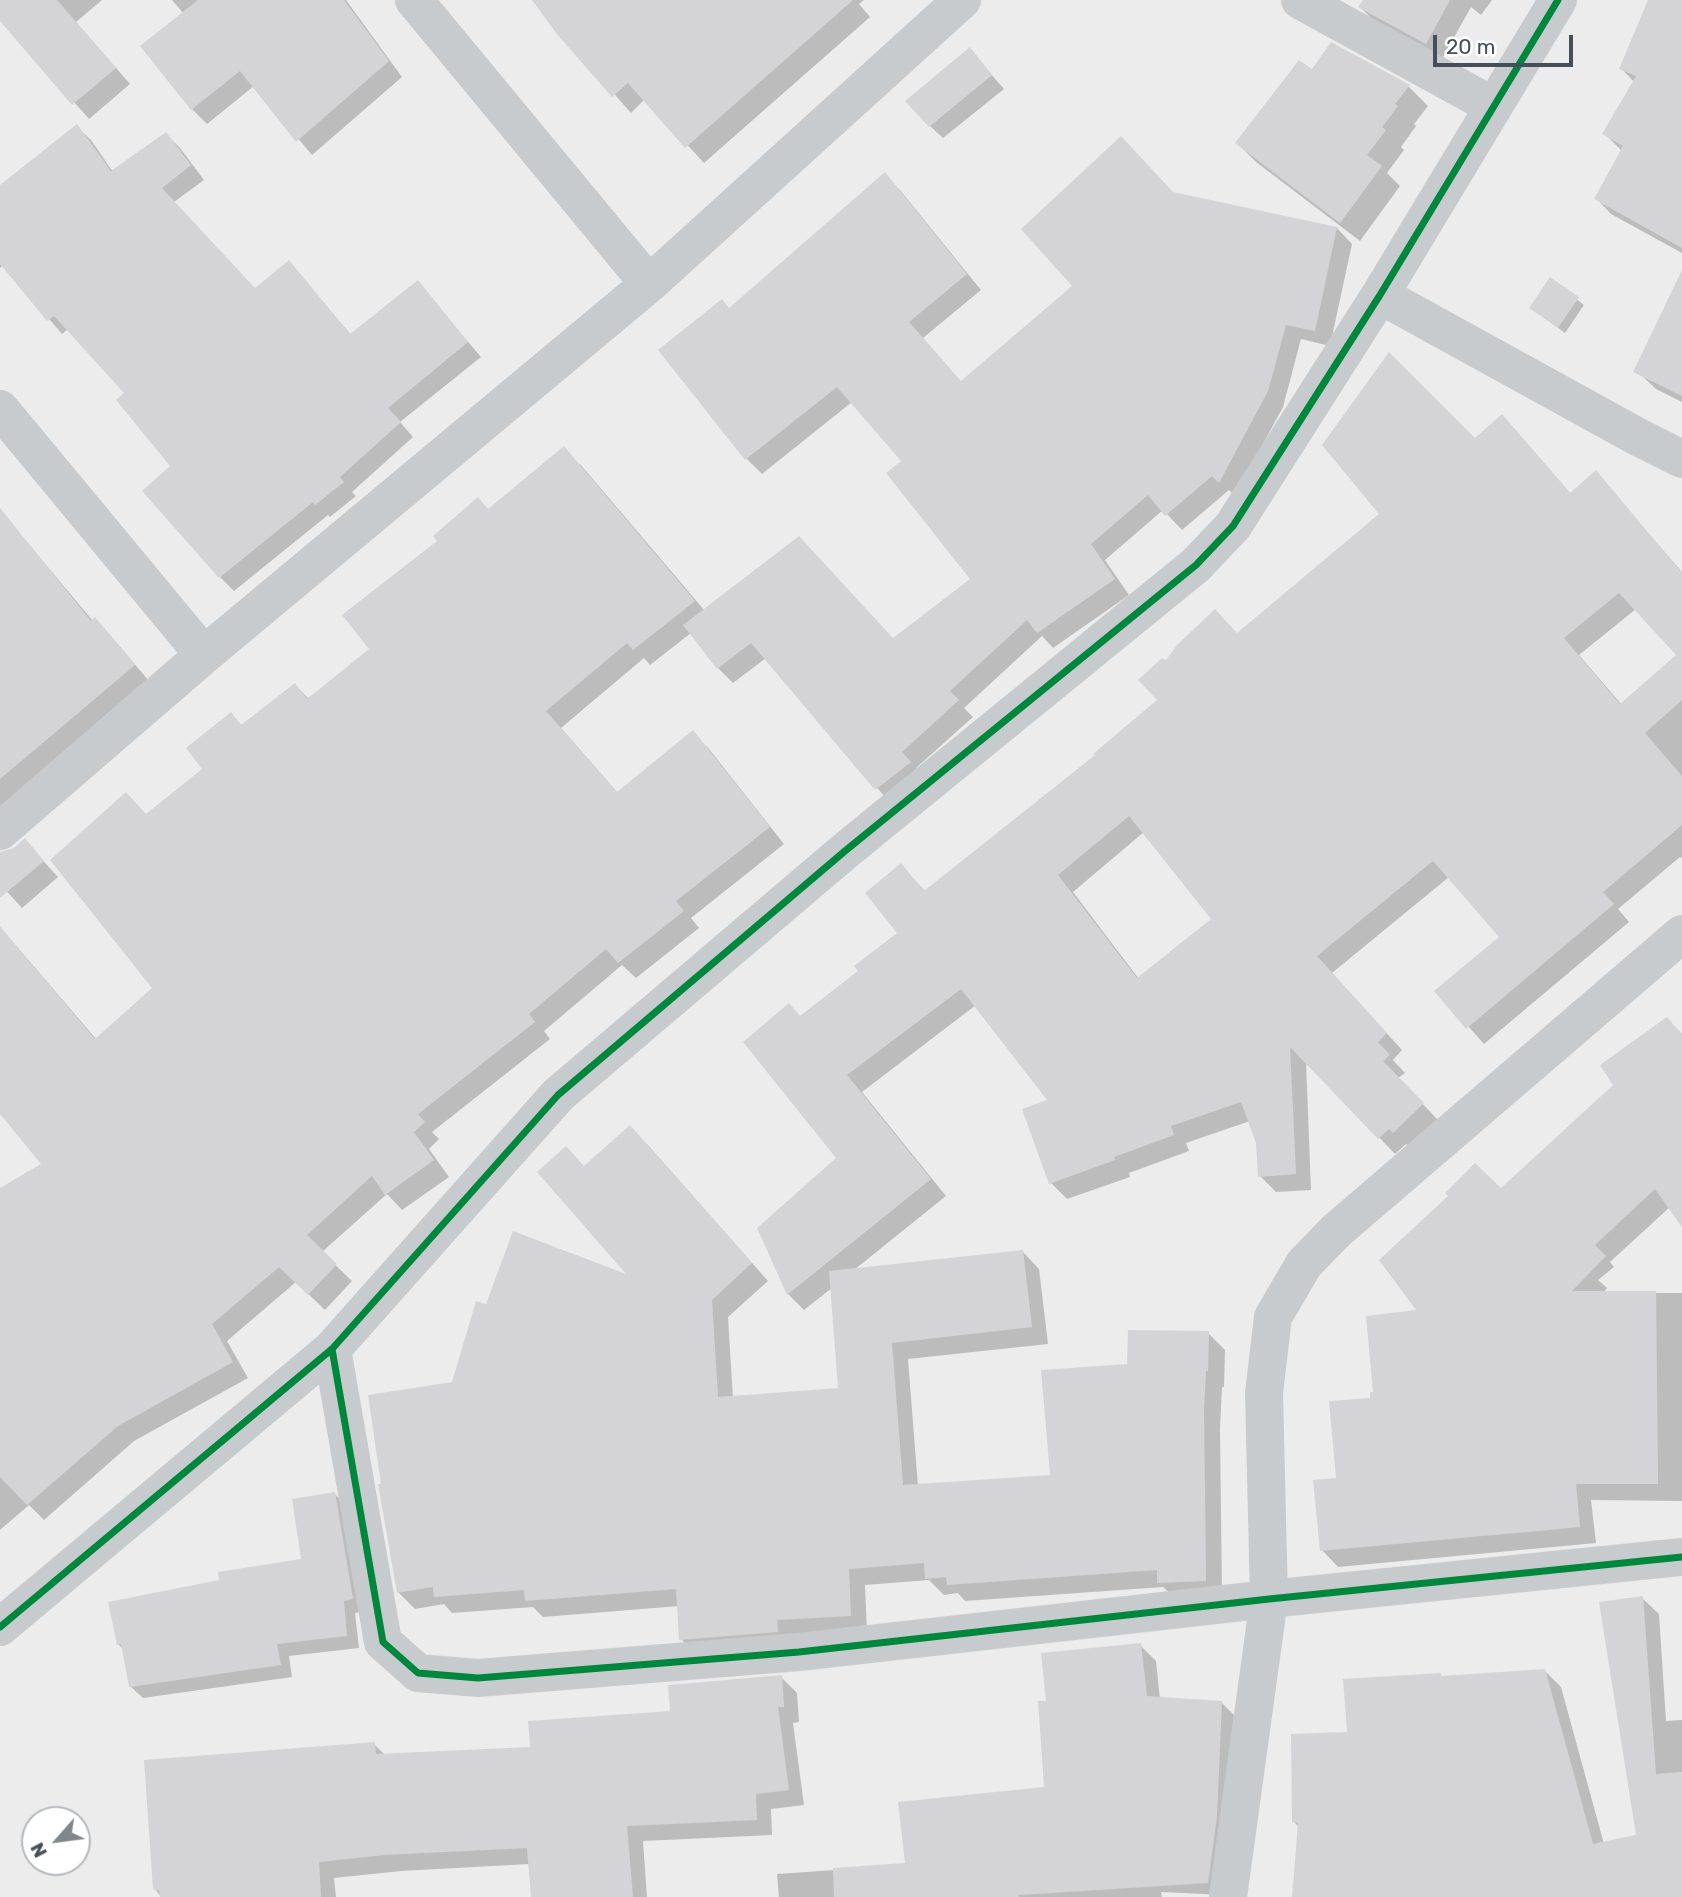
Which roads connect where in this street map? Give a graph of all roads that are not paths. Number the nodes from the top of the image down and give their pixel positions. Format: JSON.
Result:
{"nodes":[{"id":1,"x":414,"y":0,"type":"edge"},
{"id":2,"x":962,"y":0,"type":"edge"},
{"id":3,"x":1300,"y":0,"type":"edge"},
{"id":4,"x":1558,"y":0,"type":"edge"},
{"id":5,"x":1493,"y":106,"type":"junction"},
{"id":6,"x":649,"y":284,"type":"junction"},
{"id":7,"x":1380,"y":295,"type":"junction"},
{"id":8,"x":0,"y":409,"type":"edge"},
{"id":9,"x":1682,"y":459,"type":"edge"},
{"id":10,"x":204,"y":655,"type":"junction"},
{"id":11,"x":0,"y":831,"type":"edge"},
{"id":12,"x":1682,"y":934,"type":"edge"},
{"id":13,"x":332,"y":1349,"type":"junction"},
{"id":14,"x":1682,"y":1557,"type":"edge"},
{"id":15,"x":1269,"y":1599,"type":"junction"},
{"id":16,"x":0,"y":1627,"type":"edge"},
{"id":17,"x":1228,"y":1897,"type":"edge"}],
"edges":[{"from":1,"to":6,"type":"street"},
{"from":2,"to":6,"type":"street"},
{"from":3,"to":5,"type":"street"},
{"from":4,"to":5,"type":"street"},
{"from":5,"to":7,"type":"street"},
{"from":6,"to":10,"type":"street"},
{"from":7,"to":9,"type":"street"},
{"from":7,"to":13,"type":"street"},
{"from":8,"to":10,"type":"street"},
{"from":10,"to":11,"type":"street"},
{"from":12,"to":15,"type":"street"},
{"from":13,"to":15,"type":"street"},
{"from":13,"to":16,"type":"street"},
{"from":14,"to":15,"type":"street"},
{"from":15,"to":17,"type":"street"}]}
